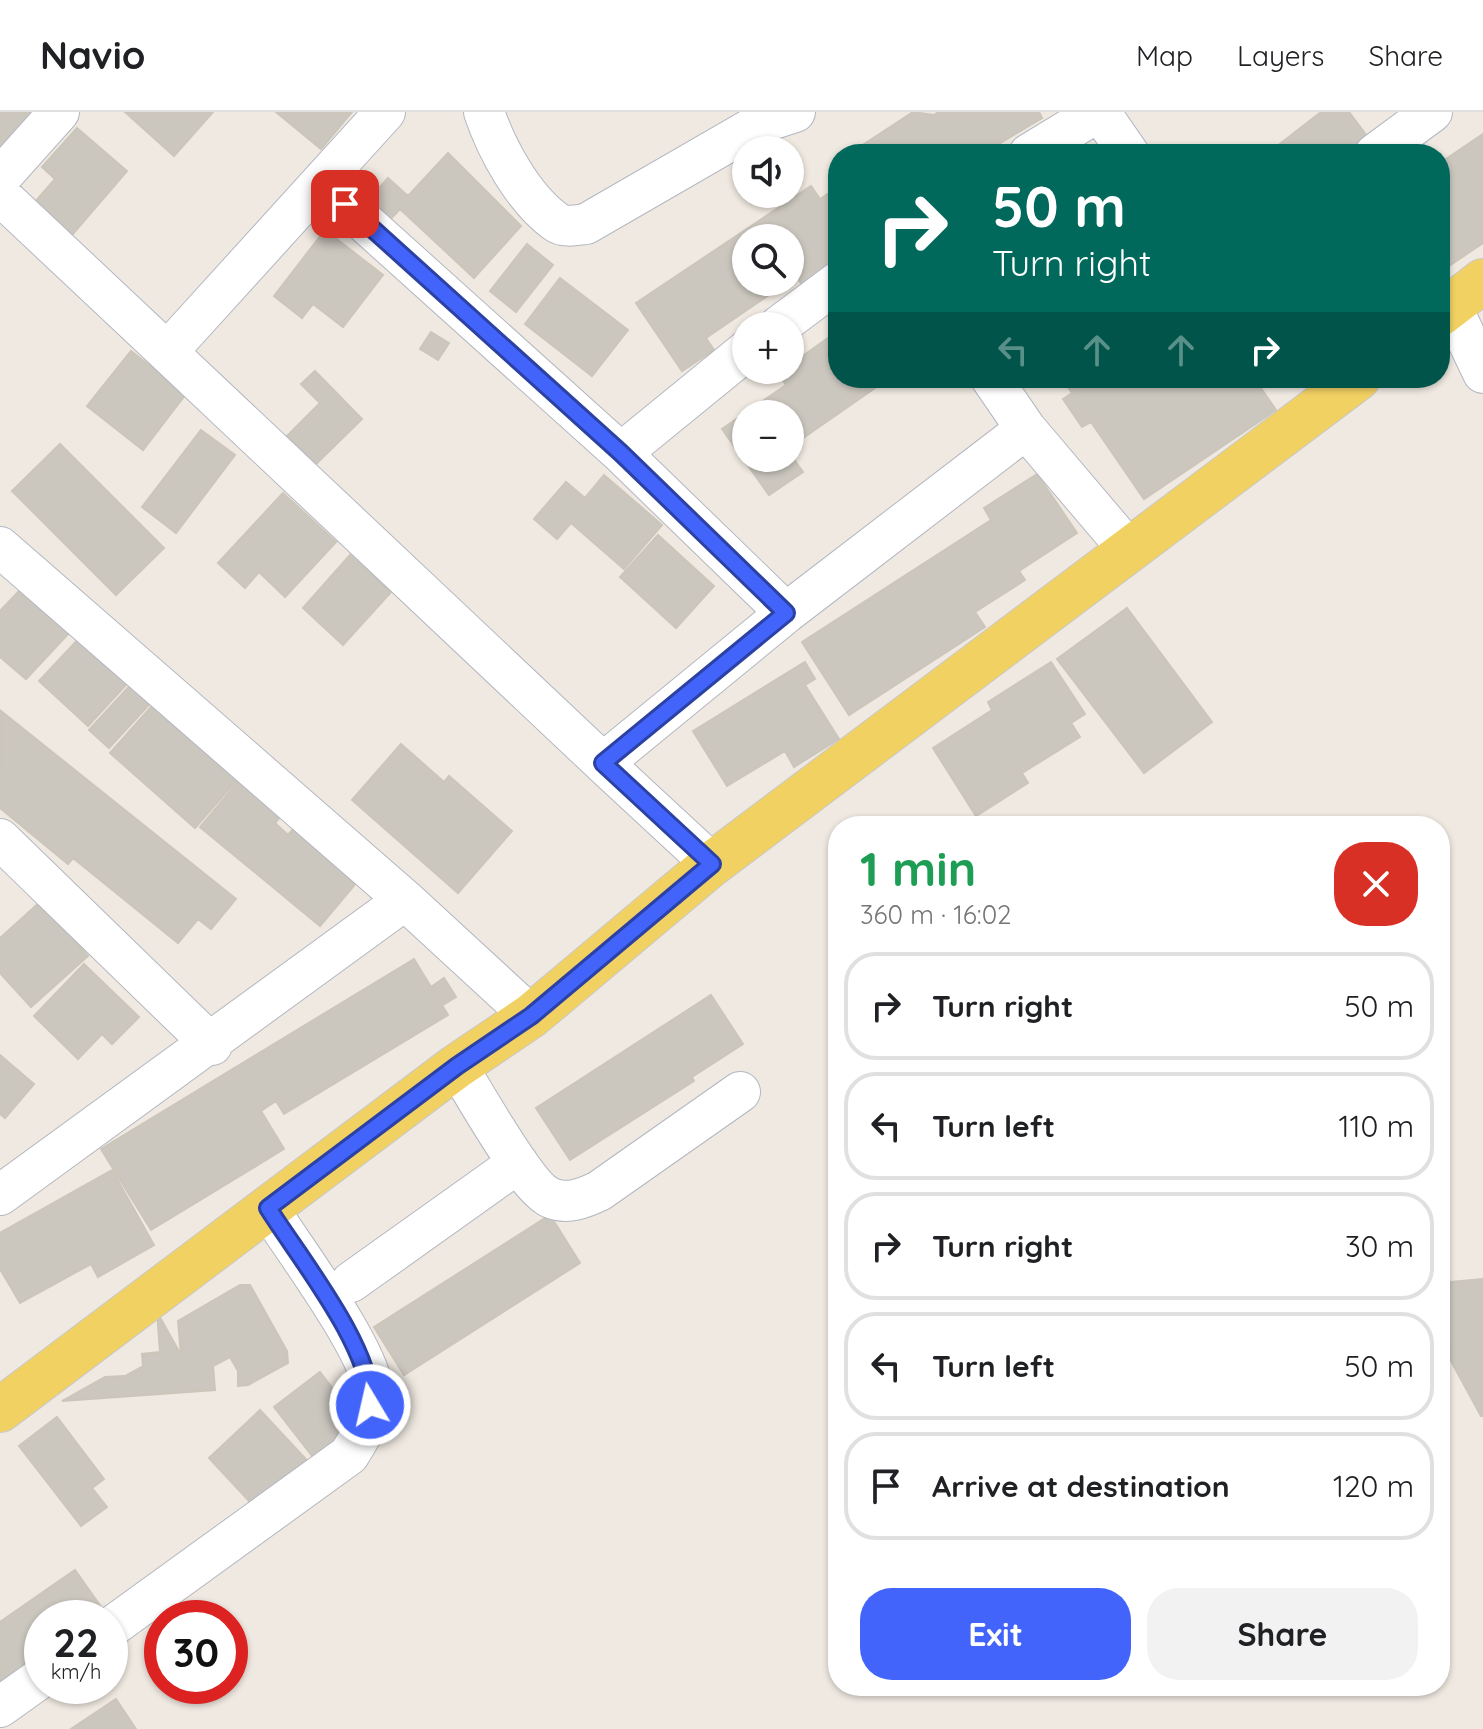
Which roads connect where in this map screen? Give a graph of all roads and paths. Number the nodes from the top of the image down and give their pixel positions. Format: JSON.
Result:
{"nodes":[{"id":1,"x":59,"y":112,"type":"edge"},
{"id":2,"x":385,"y":112,"type":"edge"},
{"id":3,"x":484,"y":112,"type":"edge"},
{"id":4,"x":1099,"y":112,"type":"edge"},
{"id":5,"x":1432,"y":112,"type":"edge"},
{"id":6,"x":771,"y":116,"type":"edge"},
{"id":7,"x":1046,"y":144,"type":"edge"},
{"id":8,"x":1122,"y":144,"type":"edge"},
{"id":9,"x":1389,"y":144,"type":"edge"},
{"id":10,"x":0,"y":178,"type":"edge"},
{"id":11,"x":322,"y":184,"type":"junction"},
{"id":12,"x":0,"y":195,"type":"edge"},
{"id":13,"x":828,"y":289,"type":"edge"},
{"id":14,"x":1458,"y":300,"type":"edge"},
{"id":15,"x":798,"y":312,"type":"edge"},
{"id":16,"x":167,"y":352,"type":"junction"},
{"id":17,"x":732,"y":362,"type":"edge"},
{"id":18,"x":1483,"y":373,"type":"edge"},
{"id":19,"x":998,"y":388,"type":"edge"},
{"id":20,"x":1344,"y":388,"type":"edge"},
{"id":21,"x":1026,"y":429,"type":"junction"},
{"id":22,"x":621,"y":453,"type":"junction"},
{"id":23,"x":0,"y":547,"type":"edge"},
{"id":24,"x":1127,"y":548,"type":"junction"},
{"id":25,"x":786,"y":613,"type":"junction"},
{"id":26,"x":603,"y":763,"type":"junction"},
{"id":27,"x":0,"y":839,"type":"edge"},
{"id":28,"x":712,"y":864,"type":"junction"},
{"id":29,"x":405,"y":900,"type":"junction"},
{"id":30,"x":531,"y":1016,"type":"junction"},
{"id":31,"x":212,"y":1045,"type":"junction"},
{"id":32,"x":457,"y":1066,"type":"junction"},
{"id":33,"x":740,"y":1092,"type":"dead end"},
{"id":34,"x":518,"y":1163,"type":"junction"},
{"id":35,"x":0,"y":1195,"type":"edge"},
{"id":36,"x":268,"y":1208,"type":"junction"},
{"id":37,"x":351,"y":1282,"type":"dead end"},
{"id":38,"x":0,"y":1410,"type":"edge"},
{"id":39,"x":128,"y":1615,"type":"edge"},
{"id":40,"x":24,"y":1690,"type":"edge"},
{"id":41,"x":0,"y":1707,"type":"edge"}],
"edges":[{"from":1,"to":10,"type":"street"},
{"from":2,"to":11,"type":"street"},
{"from":3,"to":6,"type":"street"},
{"from":4,"to":7,"type":"street"},
{"from":4,"to":8,"type":"street"},
{"from":5,"to":9,"type":"street"},
{"from":11,"to":16,"type":"street"},
{"from":11,"to":22,"type":"street"},
{"from":12,"to":16,"type":"street"},
{"from":13,"to":15,"type":"street"},
{"from":14,"to":18,"type":"street"},
{"from":16,"to":26,"type":"street"},
{"from":17,"to":22,"type":"street"},
{"from":19,"to":21,"type":"street"},
{"from":20,"to":24,"type":"main road"},
{"from":21,"to":24,"type":"street"},
{"from":21,"to":25,"type":"street"},
{"from":22,"to":25,"type":"street"},
{"from":23,"to":29,"type":"street"},
{"from":24,"to":28,"type":"main road"},
{"from":25,"to":26,"type":"street"},
{"from":26,"to":28,"type":"street"},
{"from":27,"to":31,"type":"street"},
{"from":28,"to":30,"type":"main road"},
{"from":29,"to":30,"type":"street"},
{"from":29,"to":31,"type":"street"},
{"from":30,"to":32,"type":"main road"},
{"from":31,"to":35,"type":"street"},
{"from":32,"to":34,"type":"street"},
{"from":32,"to":36,"type":"main road"},
{"from":33,"to":34,"type":"street"},
{"from":34,"to":37,"type":"street"},
{"from":36,"to":38,"type":"main road"},
{"from":36,"to":39,"type":"street"},
{"from":40,"to":41,"type":"street"}]}
